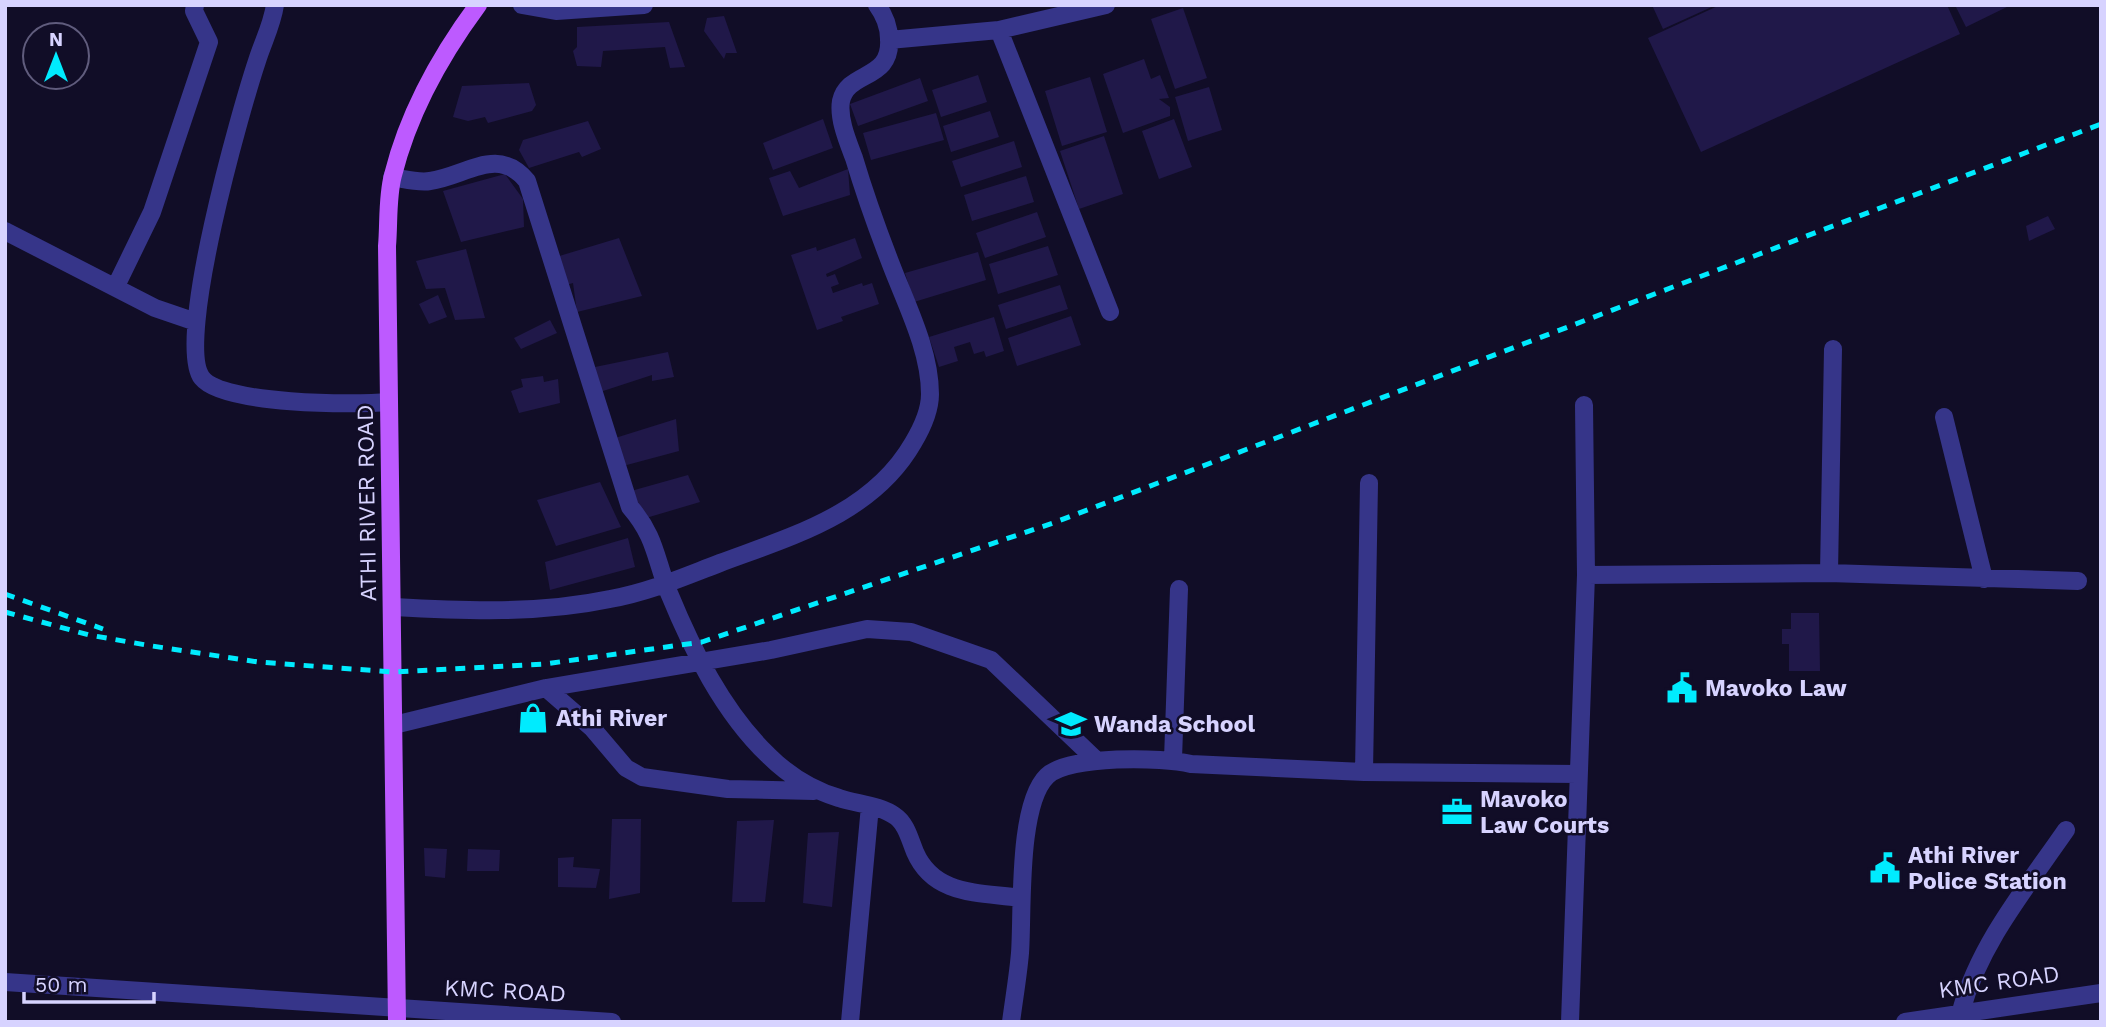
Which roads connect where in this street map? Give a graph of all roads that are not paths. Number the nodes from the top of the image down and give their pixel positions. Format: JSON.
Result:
{"nodes":[{"id":1,"x":195,"y":5,"type":"edge"},
{"id":2,"x":275,"y":5,"type":"edge"},
{"id":3,"x":478,"y":5,"type":"edge"},
{"id":4,"x":522,"y":5,"type":"edge"},
{"id":5,"x":644,"y":5,"type":"edge"},
{"id":6,"x":877,"y":5,"type":"edge"},
{"id":7,"x":1107,"y":5,"type":"edge"},
{"id":8,"x":999,"y":30,"type":"junction"},
{"id":9,"x":890,"y":40,"type":"junction"},
{"id":10,"x":392,"y":177,"type":"junction"},
{"id":11,"x":5,"y":231,"type":"edge"},
{"id":12,"x":116,"y":286,"type":"junction"},
{"id":13,"x":1110,"y":312,"type":"dead end"},
{"id":14,"x":196,"y":322,"type":"junction"},
{"id":15,"x":1833,"y":349,"type":"dead end"},
{"id":16,"x":390,"y":402,"type":"junction"},
{"id":17,"x":1584,"y":405,"type":"dead end"},
{"id":18,"x":1944,"y":417,"type":"dead end"},
{"id":19,"x":1369,"y":483,"type":"dead end"},
{"id":20,"x":1829,"y":573,"type":"junction"},
{"id":21,"x":1586,"y":575,"type":"junction"},
{"id":22,"x":1983,"y":579,"type":"junction"},
{"id":23,"x":2078,"y":581,"type":"dead end"},
{"id":24,"x":666,"y":585,"type":"junction"},
{"id":25,"x":1179,"y":589,"type":"dead end"},
{"id":26,"x":394,"y":607,"type":"junction"},
{"id":27,"x":702,"y":663,"type":"junction"},
{"id":28,"x":546,"y":688,"type":"junction"},
{"id":29,"x":394,"y":725,"type":"junction"},
{"id":30,"x":1095,"y":759,"type":"junction"},
{"id":31,"x":1174,"y":759,"type":"junction"},
{"id":32,"x":1364,"y":772,"type":"junction"},
{"id":33,"x":1578,"y":774,"type":"junction"},
{"id":34,"x":817,"y":791,"type":"junction"},
{"id":35,"x":870,"y":806,"type":"junction"},
{"id":36,"x":2066,"y":830,"type":"dead end"},
{"id":37,"x":1020,"y":898,"type":"junction"},
{"id":38,"x":5,"y":982,"type":"edge"},
{"id":39,"x":2101,"y":993,"type":"edge"},
{"id":40,"x":1961,"y":1011,"type":"junction"},
{"id":41,"x":397,"y":1015,"type":"edge"},
{"id":42,"x":612,"y":1022,"type":"edge"},
{"id":43,"x":850,"y":1022,"type":"edge"},
{"id":44,"x":1012,"y":1022,"type":"edge"},
{"id":45,"x":1570,"y":1022,"type":"edge"},
{"id":46,"x":1905,"y":1022,"type":"edge"}],
"edges":[{"from":1,"to":12,"type":"street"},
{"from":2,"to":14,"type":"street"},
{"from":3,"to":10,"type":"main road","name":"ATHI RIVER ROAD"},
{"from":4,"to":5,"type":"street"},
{"from":6,"to":9,"type":"street"},
{"from":7,"to":8,"type":"street"},
{"from":8,"to":9,"type":"street"},
{"from":8,"to":13,"type":"street"},
{"from":9,"to":24,"type":"street"},
{"from":10,"to":16,"type":"main road","name":"ATHI RIVER ROAD"},
{"from":10,"to":24,"type":"street"},
{"from":11,"to":12,"type":"street"},
{"from":12,"to":14,"type":"street"},
{"from":14,"to":16,"type":"street"},
{"from":15,"to":20,"type":"street"},
{"from":16,"to":26,"type":"main road","name":"ATHI RIVER ROAD"},
{"from":17,"to":21,"type":"street"},
{"from":18,"to":22,"type":"street"},
{"from":19,"to":32,"type":"street"},
{"from":20,"to":21,"type":"street"},
{"from":20,"to":22,"type":"street"},
{"from":21,"to":33,"type":"street"},
{"from":22,"to":23,"type":"street"},
{"from":24,"to":26,"type":"street"},
{"from":24,"to":27,"type":"street"},
{"from":25,"to":31,"type":"street"},
{"from":26,"to":29,"type":"main road","name":"ATHI RIVER ROAD"},
{"from":27,"to":28,"type":"street"},
{"from":27,"to":30,"type":"street"},
{"from":27,"to":34,"type":"street"},
{"from":28,"to":29,"type":"street"},
{"from":28,"to":34,"type":"street"},
{"from":29,"to":41,"type":"main road","name":"ATHI RIVER ROAD"},
{"from":30,"to":31,"type":"street"},
{"from":30,"to":37,"type":"street"},
{"from":31,"to":32,"type":"street"},
{"from":32,"to":33,"type":"street"},
{"from":33,"to":45,"type":"street"},
{"from":34,"to":35,"type":"street"},
{"from":35,"to":37,"type":"street"},
{"from":35,"to":43,"type":"street"},
{"from":36,"to":40,"type":"street"},
{"from":37,"to":44,"type":"street"},
{"from":38,"to":41,"type":"street","name":"KMC ROAD"},
{"from":39,"to":40,"type":"street","name":"KMC ROAD"},
{"from":40,"to":46,"type":"street","name":"KMC ROAD"},
{"from":41,"to":42,"type":"street","name":"KMC ROAD"}]}
